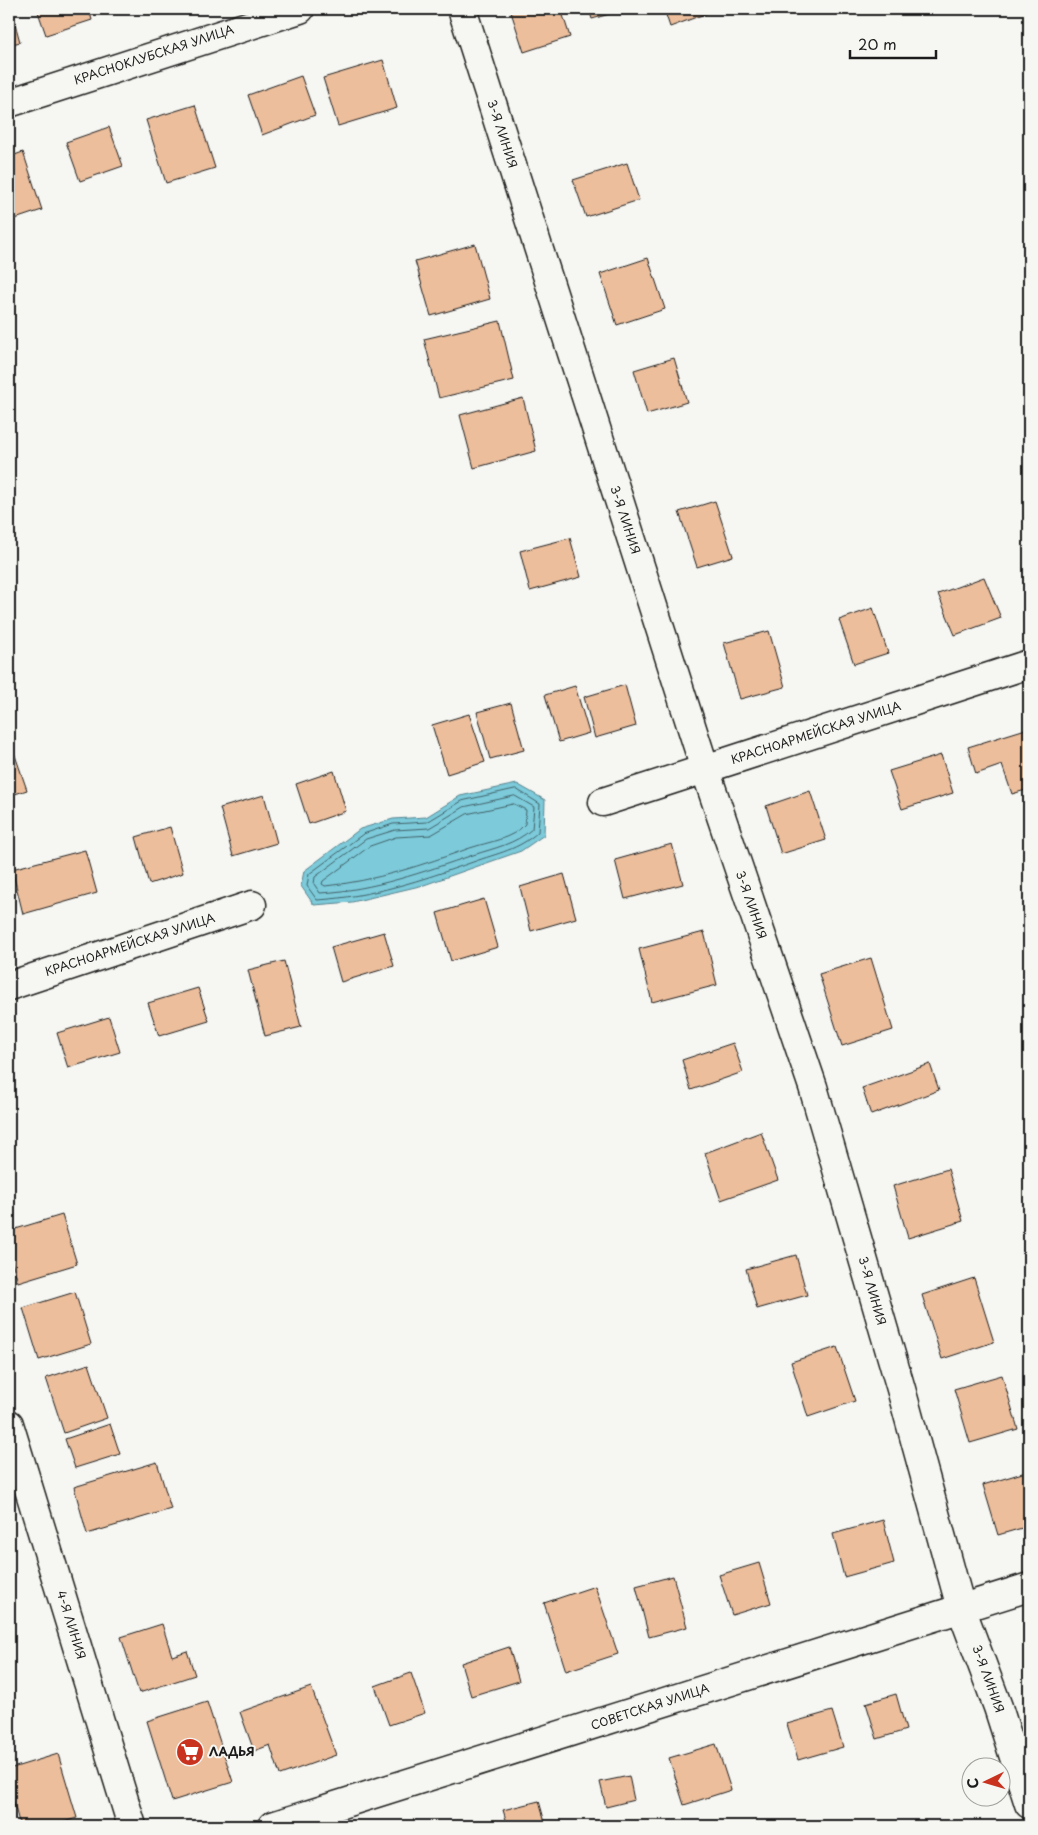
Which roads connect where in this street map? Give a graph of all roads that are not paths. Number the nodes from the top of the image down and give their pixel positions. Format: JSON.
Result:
{"nodes":[{"id":1,"x":300,"y":9,"type":"edge"},
{"id":2,"x":462,"y":9,"type":"edge"},
{"id":3,"x":9,"y":103,"type":"edge"},
{"id":4,"x":1029,"y":664,"type":"edge"},
{"id":5,"x":705,"y":769,"type":"junction"},
{"id":6,"x":603,"y":802,"type":"dead end"},
{"id":7,"x":252,"y":905,"type":"dead end"},
{"id":8,"x":9,"y":986,"type":"edge"},
{"id":9,"x":9,"y":1424,"type":"edge"},
{"id":10,"x":1029,"y":1587,"type":"edge"},
{"id":11,"x":961,"y":1608,"type":"junction"},
{"id":12,"x":1029,"y":1804,"type":"edge"},
{"id":13,"x":132,"y":1826,"type":"edge"},
{"id":14,"x":272,"y":1826,"type":"edge"}],
"edges":[{"from":1,"to":3,"type":"street","name":"КРАСНОКЛУБСКАЯ УЛИЦА"},
{"from":2,"to":5,"type":"street","name":"3-Я ЛИНИЯ"},
{"from":4,"to":5,"type":"street","name":"КРАСНОАРМЕЙСКАЯ УЛИЦА"},
{"from":5,"to":6,"type":"street","name":"КРАСНОАРМЕЙСКАЯ УЛИЦА"},
{"from":5,"to":11,"type":"street","name":"3-Я ЛИНИЯ"},
{"from":7,"to":8,"type":"street","name":"КРАСНОАРМЕЙСКАЯ УЛИЦА"},
{"from":9,"to":13,"type":"street","name":"4-Я ЛИНИЯ"},
{"from":10,"to":11,"type":"street","name":"СОВЕТСКАЯ УЛИЦА"},
{"from":11,"to":12,"type":"street","name":"3-Я ЛИНИЯ"},
{"from":11,"to":14,"type":"street","name":"СОВЕТСКАЯ УЛИЦА"}]}
